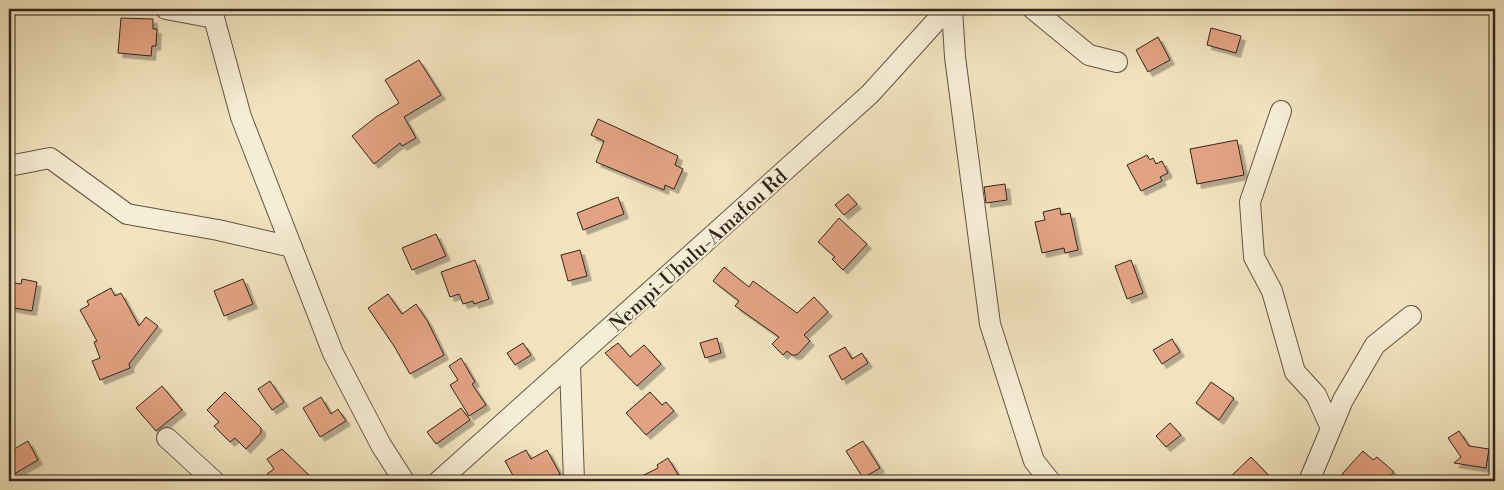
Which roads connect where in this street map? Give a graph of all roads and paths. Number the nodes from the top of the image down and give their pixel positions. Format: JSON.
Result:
{"nodes":[{"id":1,"x":166,"y":9,"type":"edge"},
{"id":2,"x":947,"y":9,"type":"edge"},
{"id":3,"x":952,"y":9,"type":"edge"},
{"id":4,"x":1033,"y":9,"type":"edge"},
{"id":5,"x":1118,"y":62,"type":"dead end"},
{"id":6,"x":1281,"y":111,"type":"dead end"},
{"id":7,"x":9,"y":166,"type":"edge"},
{"id":8,"x":292,"y":247,"type":"junction"},
{"id":9,"x":1411,"y":316,"type":"dead end"},
{"id":10,"x":570,"y":366,"type":"junction"},
{"id":11,"x":1331,"y":428,"type":"junction"},
{"id":12,"x":167,"y":438,"type":"dead end"},
{"id":13,"x":214,"y":481,"type":"edge"},
{"id":14,"x":404,"y":481,"type":"edge"},
{"id":15,"x":439,"y":481,"type":"edge"},
{"id":16,"x":574,"y":481,"type":"edge"},
{"id":17,"x":1050,"y":481,"type":"edge"},
{"id":18,"x":1308,"y":481,"type":"edge"}],
"edges":[{"from":1,"to":8,"type":"street"},
{"from":2,"to":10,"type":"street","name":"Nempi-Ubulu-Amafou Rd"},
{"from":3,"to":17,"type":"street"},
{"from":4,"to":5,"type":"street"},
{"from":6,"to":11,"type":"street"},
{"from":7,"to":8,"type":"street"},
{"from":8,"to":14,"type":"street"},
{"from":9,"to":11,"type":"street"},
{"from":10,"to":15,"type":"street","name":"Nempi-Ubulu-Amafou Rd"},
{"from":10,"to":16,"type":"street"},
{"from":11,"to":18,"type":"street"},
{"from":12,"to":13,"type":"street"}]}
